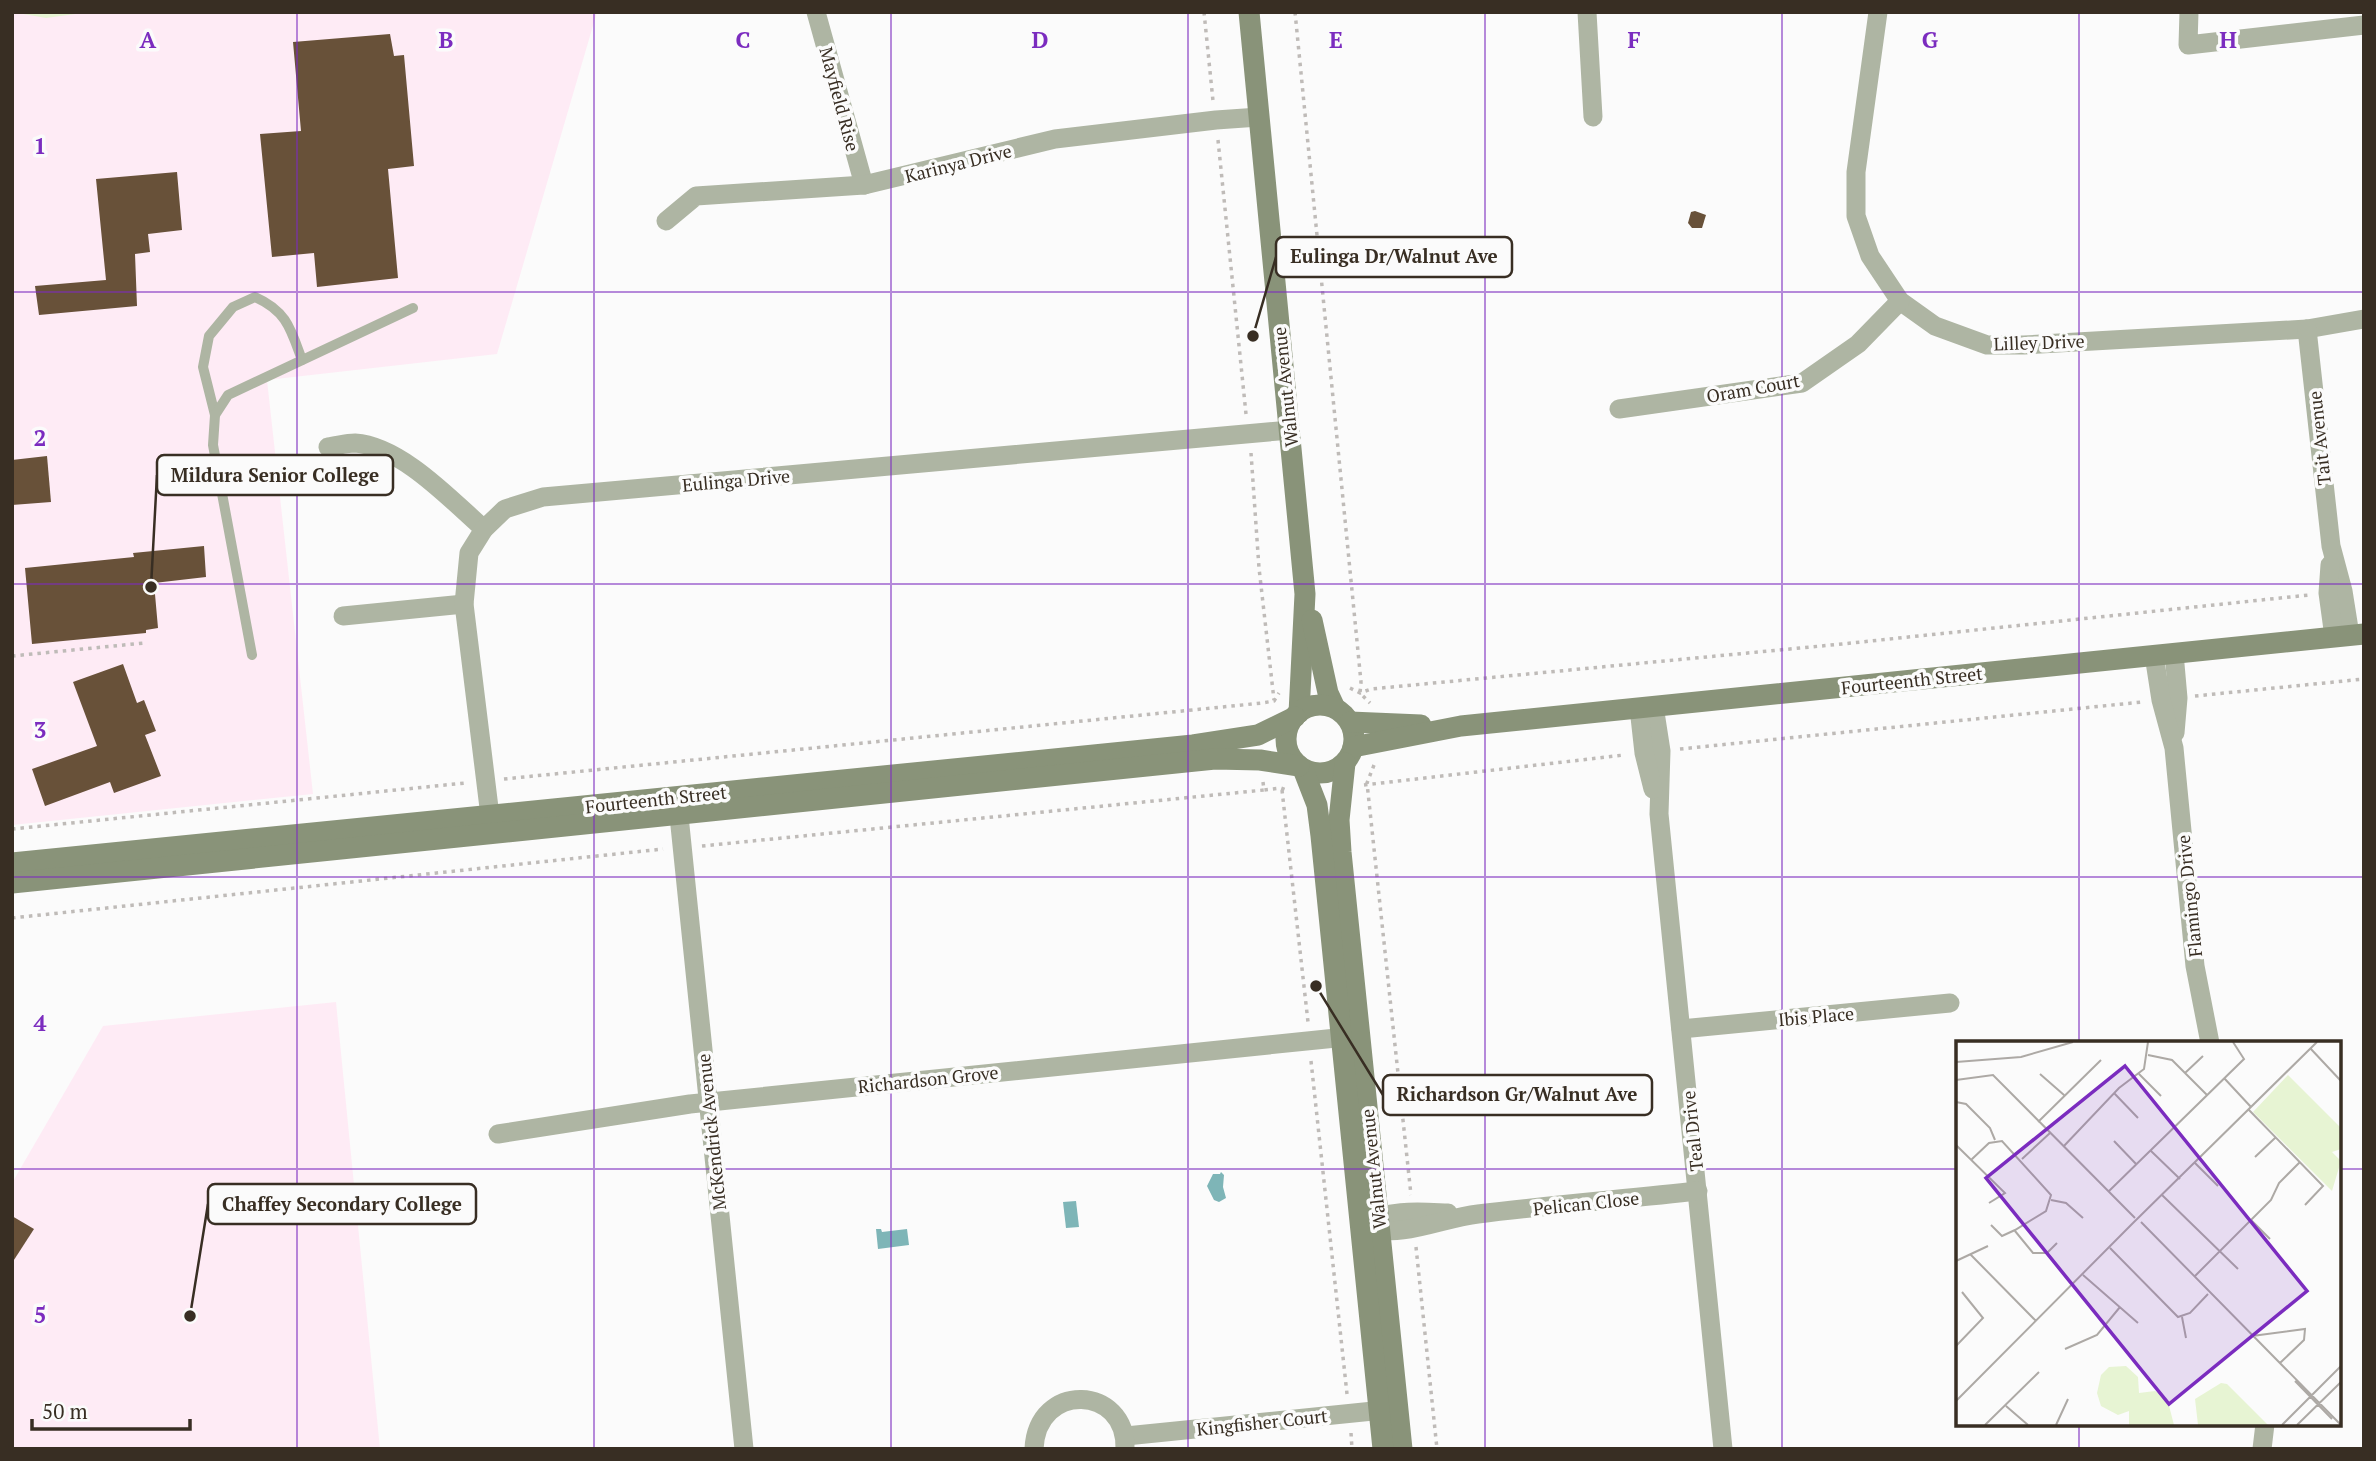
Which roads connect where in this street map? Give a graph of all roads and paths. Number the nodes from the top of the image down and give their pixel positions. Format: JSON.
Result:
{"nodes":[{"id":1,"x":816,"y":12,"type":"edge"},
{"id":2,"x":1204,"y":12,"type":"edge"},
{"id":3,"x":1249,"y":12,"type":"edge"},
{"id":4,"x":1295,"y":12,"type":"edge"},
{"id":5,"x":1587,"y":12,"type":"edge"},
{"id":6,"x":1878,"y":12,"type":"edge"},
{"id":7,"x":2189,"y":12,"type":"edge"},
{"id":8,"x":2364,"y":25,"type":"edge"},
{"id":9,"x":1259,"y":117,"type":"junction"},
{"id":10,"x":1593,"y":117,"type":"dead end"},
{"id":11,"x":1216,"y":120,"type":"junction"},
{"id":12,"x":864,"y":186,"type":"junction"},
{"id":13,"x":666,"y":221,"type":"dead end"},
{"id":14,"x":1900,"y":301,"type":"junction"},
{"id":15,"x":413,"y":309,"type":"dead end"},
{"id":16,"x":2364,"y":319,"type":"edge"},
{"id":17,"x":2307,"y":329,"type":"junction"},
{"id":18,"x":302,"y":360,"type":"junction"},
{"id":19,"x":1619,"y":409,"type":"dead end"},
{"id":20,"x":215,"y":415,"type":"junction"},
{"id":21,"x":1290,"y":430,"type":"junction"},
{"id":22,"x":1249,"y":435,"type":"junction"},
{"id":23,"x":328,"y":447,"type":"dead end"},
{"id":24,"x":484,"y":529,"type":"junction"},
{"id":25,"x":1305,"y":594,"type":"junction"},
{"id":26,"x":2309,"y":595,"type":"dead end"},
{"id":27,"x":464,"y":604,"type":"junction"},
{"id":28,"x":344,"y":616,"type":"dead end"},
{"id":29,"x":2349,"y":635,"type":"edge"},
{"id":30,"x":144,"y":643,"type":"dead end"},
{"id":31,"x":2164,"y":654,"type":"junction"},
{"id":32,"x":253,"y":655,"type":"dead end"},
{"id":33,"x":12,"y":656,"type":"edge"},
{"id":34,"x":2364,"y":679,"type":"edge"},
{"id":35,"x":1360,"y":693,"type":"junction"},
{"id":36,"x":2169,"y":699,"type":"junction"},
{"id":37,"x":1274,"y":702,"type":"junction"},
{"id":38,"x":1647,"y":707,"type":"junction"},
{"id":39,"x":1297,"y":715,"type":"junction"},
{"id":40,"x":1342,"y":715,"type":"junction"},
{"id":41,"x":1376,"y":733,"type":"junction"},
{"id":42,"x":1258,"y":735,"type":"junction"},
{"id":43,"x":1653,"y":752,"type":"junction"},
{"id":44,"x":1349,"y":755,"type":"junction"},
{"id":45,"x":1260,"y":760,"type":"junction"},
{"id":46,"x":1301,"y":767,"type":"junction"},
{"id":47,"x":485,"y":781,"type":"junction"},
{"id":48,"x":1367,"y":783,"type":"junction"},
{"id":49,"x":1264,"y":790,"type":"junction"},
{"id":50,"x":490,"y":816,"type":"junction"},
{"id":51,"x":679,"y":816,"type":"junction"},
{"id":52,"x":12,"y":829,"type":"edge"},
{"id":53,"x":682,"y":848,"type":"junction"},
{"id":54,"x":12,"y":863,"type":"edge"},
{"id":55,"x":12,"y":883,"type":"edge"},
{"id":56,"x":12,"y":918,"type":"edge"},
{"id":57,"x":1950,"y":1003,"type":"dead end"},
{"id":58,"x":1681,"y":1029,"type":"junction"},
{"id":59,"x":1351,"y":1036,"type":"junction"},
{"id":60,"x":1309,"y":1041,"type":"junction"},
{"id":61,"x":2210,"y":1041,"type":"edge"},
{"id":62,"x":708,"y":1102,"type":"junction"},
{"id":63,"x":498,"y":1135,"type":"dead end"},
{"id":64,"x":1698,"y":1191,"type":"junction"},
{"id":65,"x":1414,"y":1220,"type":"junction"},
{"id":66,"x":1373,"y":1224,"type":"junction"},
{"id":67,"x":1347,"y":1397,"type":"dead end"},
{"id":68,"x":1389,"y":1409,"type":"junction"},
{"id":69,"x":2265,"y":1426,"type":"edge"},
{"id":70,"x":1125,"y":1443,"type":"edge"},
{"id":71,"x":744,"y":1449,"type":"edge"},
{"id":72,"x":1034,"y":1449,"type":"edge"},
{"id":73,"x":1383,"y":1449,"type":"edge"},
{"id":74,"x":1402,"y":1449,"type":"edge"},
{"id":75,"x":1437,"y":1449,"type":"edge"},
{"id":76,"x":1723,"y":1449,"type":"edge"},
{"id":77,"x":2262,"y":1449,"type":"edge"}],
"edges":[{"from":1,"to":12,"type":"street","name":"Mayfield Rise"},
{"from":2,"to":11,"type":"path"},
{"from":3,"to":9,"type":"street","name":"Walnut Avenue"},
{"from":4,"to":35,"type":"path"},
{"from":5,"to":10,"type":"street"},
{"from":6,"to":14,"type":"street","name":"Lilley Drive"},
{"from":7,"to":8,"type":"street"},
{"from":9,"to":11,"type":"street","name":"Karinya Drive"},
{"from":9,"to":21,"type":"street","name":"Walnut Avenue"},
{"from":11,"to":12,"type":"street","name":"Karinya Drive"},
{"from":11,"to":22,"type":"path"},
{"from":12,"to":13,"type":"street","name":"Karinya Drive"},
{"from":14,"to":17,"type":"street","name":"Lilley Drive"},
{"from":14,"to":19,"type":"street","name":"Oram Court"},
{"from":15,"to":18,"type":"lane"},
{"from":16,"to":17,"type":"street","name":"Lilley Drive"},
{"from":17,"to":29,"type":"street","name":"Tait Avenue"},
{"from":18,"to":20,"type":"lane"},
{"from":18,"to":20,"type":"lane"},
{"from":20,"to":32,"type":"lane"},
{"from":21,"to":22,"type":"street","name":"Eulinga Drive"},
{"from":21,"to":25,"type":"street","name":"Walnut Avenue"},
{"from":22,"to":24,"type":"street","name":"Eulinga Drive"},
{"from":22,"to":37,"type":"path"},
{"from":23,"to":24,"type":"street"},
{"from":24,"to":27,"type":"street","name":"Eulinga Drive"},
{"from":25,"to":39,"type":"street","name":"Walnut Avenue"},
{"from":25,"to":40,"type":"street","name":"Walnut Avenue"},
{"from":26,"to":35,"type":"path"},
{"from":27,"to":28,"type":"street"},
{"from":27,"to":47,"type":"street","name":"Eulinga Drive"},
{"from":29,"to":31,"type":"street","name":"Fourteenth Street"},
{"from":30,"to":33,"type":"path"},
{"from":31,"to":36,"type":"street","name":"Flamingo Drive"},
{"from":31,"to":38,"type":"street","name":"Fourteenth Street"},
{"from":34,"to":36,"type":"path"},
{"from":35,"to":41,"type":"path"},
{"from":36,"to":43,"type":"path"},
{"from":36,"to":61,"type":"street","name":"Flamingo Drive"},
{"from":37,"to":42,"type":"path"},
{"from":37,"to":47,"type":"path"},
{"from":38,"to":41,"type":"street","name":"Fourteenth Street"},
{"from":38,"to":43,"type":"street","name":"Teal Drive"},
{"from":39,"to":40,"type":"street"},
{"from":39,"to":42,"type":"street","name":"Fourteenth Street"},
{"from":39,"to":46,"type":"street"},
{"from":40,"to":41,"type":"street","name":"Fourteenth Street"},
{"from":40,"to":44,"type":"street"},
{"from":41,"to":44,"type":"street","name":"Fourteenth Street"},
{"from":41,"to":48,"type":"path"},
{"from":42,"to":50,"type":"street","name":"Fourteenth Street"},
{"from":43,"to":48,"type":"path"},
{"from":43,"to":58,"type":"street","name":"Teal Drive"},
{"from":44,"to":46,"type":"street"},
{"from":44,"to":59,"type":"street","name":"Walnut Avenue"},
{"from":45,"to":46,"type":"street","name":"Fourteenth Street"},
{"from":45,"to":49,"type":"path"},
{"from":45,"to":51,"type":"street","name":"Fourteenth Street"},
{"from":46,"to":59,"type":"street","name":"Walnut Avenue"},
{"from":47,"to":50,"type":"street","name":"Eulinga Drive"},
{"from":47,"to":52,"type":"path"},
{"from":48,"to":65,"type":"path"},
{"from":49,"to":53,"type":"path"},
{"from":49,"to":60,"type":"path"},
{"from":50,"to":54,"type":"street","name":"Fourteenth Street"},
{"from":51,"to":53,"type":"street","name":"McKendrick Avenue"},
{"from":51,"to":55,"type":"street","name":"Fourteenth Street"},
{"from":53,"to":56,"type":"path"},
{"from":53,"to":62,"type":"street","name":"McKendrick Avenue"},
{"from":57,"to":58,"type":"street","name":"Ibis Place"},
{"from":58,"to":64,"type":"street","name":"Teal Drive"},
{"from":59,"to":60,"type":"street","name":"Richardson Grove"},
{"from":59,"to":66,"type":"street","name":"Walnut Avenue"},
{"from":60,"to":62,"type":"street","name":"Richardson Grove"},
{"from":60,"to":67,"type":"path"},
{"from":62,"to":63,"type":"street","name":"Richardson Grove"},
{"from":62,"to":71,"type":"street","name":"McKendrick Avenue"},
{"from":64,"to":65,"type":"street","name":"Pelican Close"},
{"from":64,"to":76,"type":"street","name":"Teal Drive"},
{"from":65,"to":66,"type":"street","name":"Pelican Close"},
{"from":65,"to":75,"type":"path"},
{"from":66,"to":68,"type":"street","name":"Walnut Avenue"},
{"from":68,"to":70,"type":"street","name":"Kingfisher Court"},
{"from":68,"to":73,"type":"street","name":"Walnut Avenue"},
{"from":68,"to":74,"type":"street","name":"Walnut Avenue"},
{"from":69,"to":77,"type":"street"},
{"from":70,"to":72,"type":"street","name":"Kingfisher Court"}]}
